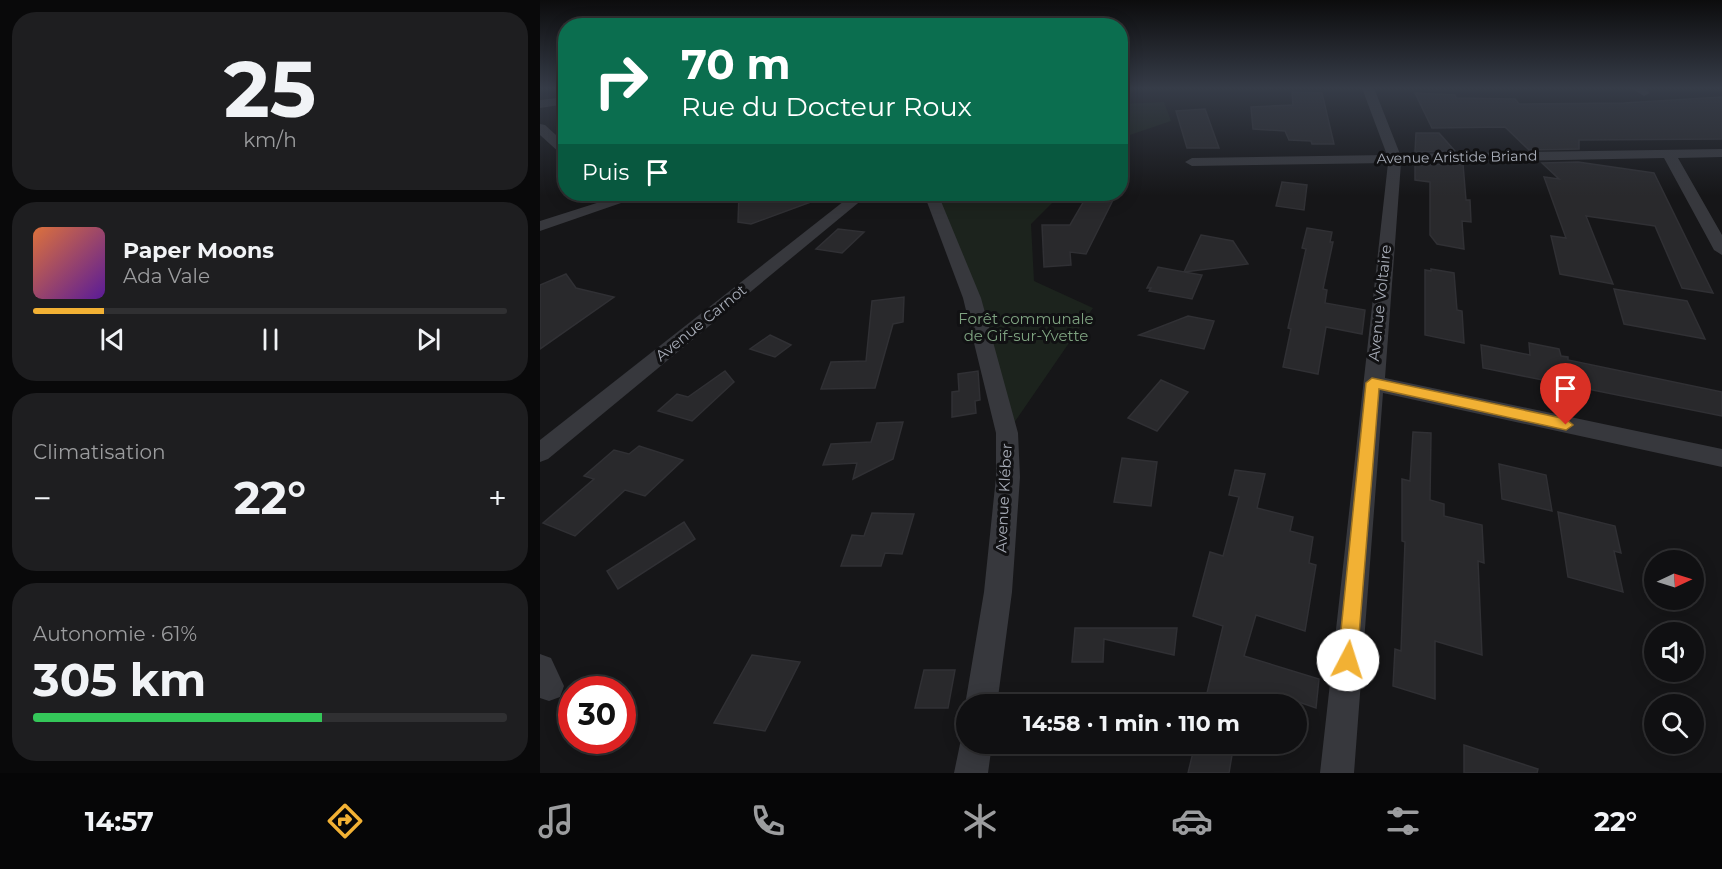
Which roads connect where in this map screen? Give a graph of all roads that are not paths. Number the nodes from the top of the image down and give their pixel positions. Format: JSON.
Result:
{"nodes":[{"id":1,"x":1382,"y":124,"type":"edge"},
{"id":2,"x":540,"y":128,"type":"edge"},
{"id":3,"x":558,"y":144,"type":"edge"},
{"id":4,"x":1668,"y":153,"type":"junction"},
{"id":5,"x":1722,"y":153,"type":"edge"},
{"id":6,"x":1395,"y":158,"type":"junction"},
{"id":7,"x":1192,"y":162,"type":"dead end"},
{"id":8,"x":602,"y":201,"type":"edge"},
{"id":9,"x":853,"y":201,"type":"edge"},
{"id":10,"x":935,"y":201,"type":"edge"},
{"id":11,"x":540,"y":226,"type":"edge"},
{"id":12,"x":1722,"y":250,"type":"edge"},
{"id":13,"x":1372,"y":383,"type":"junction"},
{"id":14,"x":540,"y":453,"type":"edge"},
{"id":15,"x":1722,"y":458,"type":"edge"},
{"id":16,"x":983,"y":694,"type":"edge"},
{"id":17,"x":974,"y":754,"type":"edge"},
{"id":18,"x":971,"y":773,"type":"edge"},
{"id":19,"x":1337,"y":773,"type":"edge"}],
"edges":[{"from":1,"to":6,"type":"street","name":"Avenue Voltaire"},
{"from":2,"to":3,"type":"street"},
{"from":4,"to":5,"type":"street","name":"Avenue Aristide Briand"},
{"from":4,"to":6,"type":"street","name":"Avenue Aristide Briand"},
{"from":4,"to":12,"type":"street"},
{"from":6,"to":7,"type":"street","name":"Avenue Aristide Briand"},
{"from":6,"to":13,"type":"street","name":"Avenue Voltaire"},
{"from":8,"to":11,"type":"street"},
{"from":9,"to":14,"type":"street","name":"Avenue Carnot"},
{"from":10,"to":16,"type":"street","name":"Avenue Kléber"},
{"from":13,"to":15,"type":"street"},
{"from":13,"to":19,"type":"street","name":"Avenue Voltaire"},
{"from":17,"to":18,"type":"street"}]}
